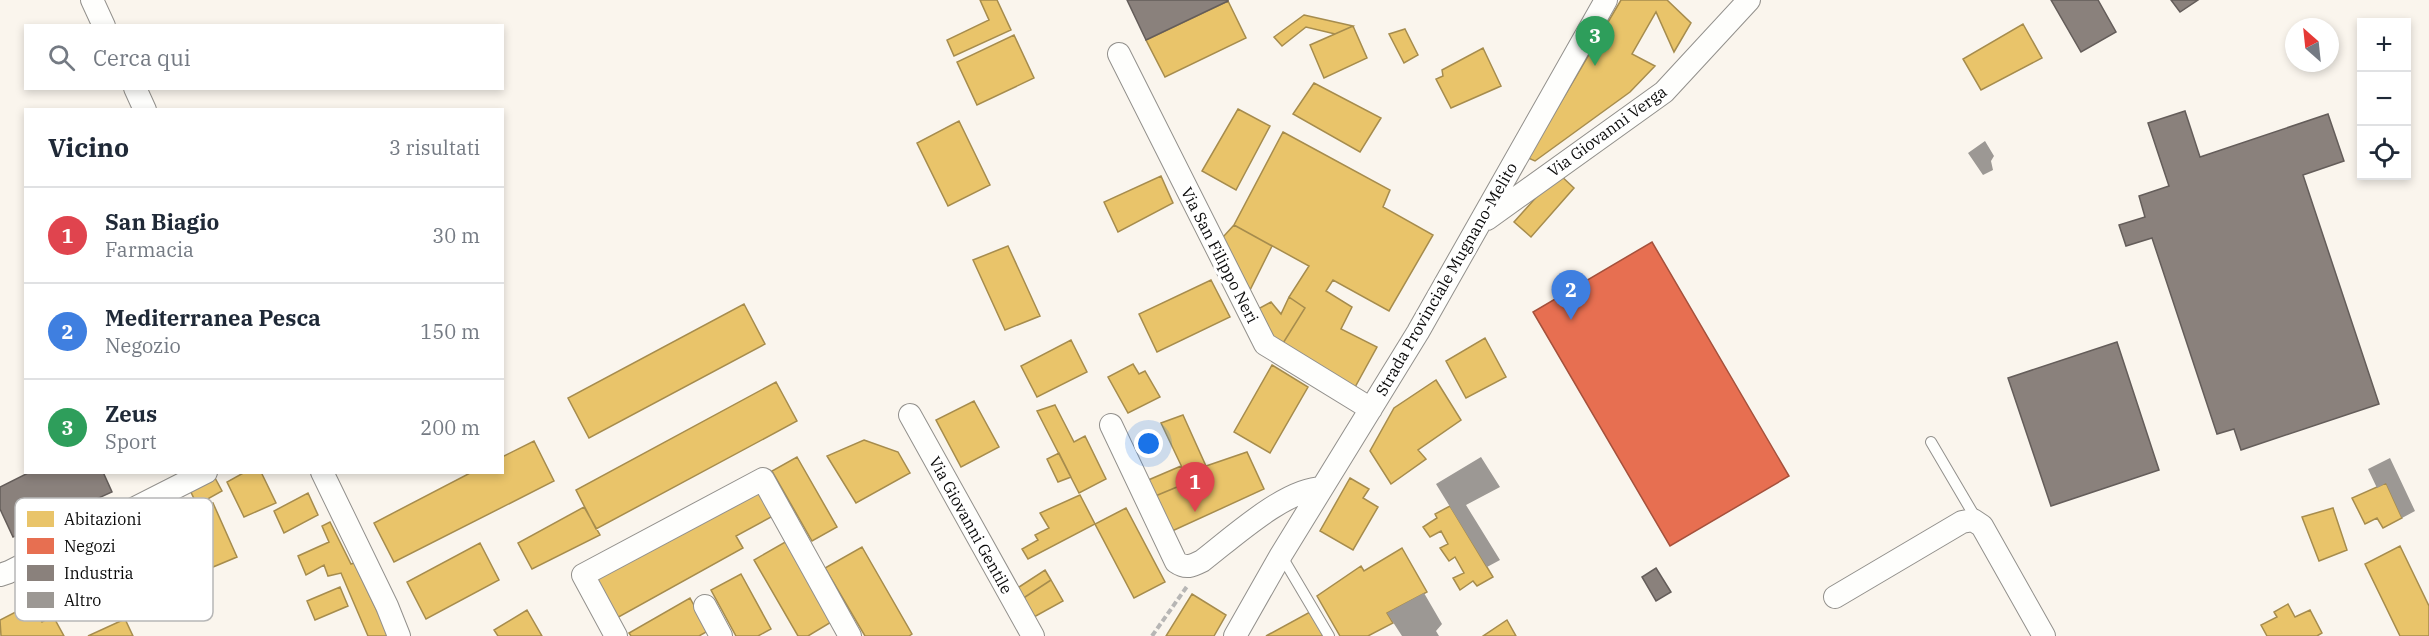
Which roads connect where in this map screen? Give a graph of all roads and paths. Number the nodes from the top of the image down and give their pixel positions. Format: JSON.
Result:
{"nodes":[{"id":1,"x":92,"y":0,"type":"edge"},
{"id":2,"x":1606,"y":0,"type":"edge"},
{"id":3,"x":1749,"y":0,"type":"edge"},
{"id":4,"x":103,"y":24,"type":"edge"},
{"id":5,"x":1119,"y":54,"type":"dead end"},
{"id":6,"x":136,"y":90,"type":"edge"},
{"id":7,"x":144,"y":108,"type":"edge"},
{"id":8,"x":1479,"y":224,"type":"junction"},
{"id":9,"x":1371,"y":409,"type":"junction"},
{"id":10,"x":910,"y":415,"type":"dead end"},
{"id":11,"x":1111,"y":425,"type":"dead end"},
{"id":12,"x":1931,"y":442,"type":"dead end"},
{"id":13,"x":202,"y":474,"type":"edge"},
{"id":14,"x":323,"y":474,"type":"edge"},
{"id":15,"x":1322,"y":488,"type":"junction"},
{"id":16,"x":155,"y":498,"type":"edge"},
{"id":17,"x":1978,"y":522,"type":"junction"},
{"id":18,"x":1281,"y":555,"type":"junction"},
{"id":19,"x":1192,"y":566,"type":"junction"},
{"id":20,"x":15,"y":569,"type":"edge"},
{"id":21,"x":0,"y":574,"type":"edge"},
{"id":22,"x":1835,"y":597,"type":"dead end"},
{"id":23,"x":705,"y":606,"type":"dead end"},
{"id":24,"x":399,"y":636,"type":"edge"},
{"id":25,"x":616,"y":636,"type":"edge"},
{"id":26,"x":721,"y":636,"type":"edge"},
{"id":27,"x":850,"y":636,"type":"edge"},
{"id":28,"x":1033,"y":636,"type":"edge"},
{"id":29,"x":1152,"y":636,"type":"edge"},
{"id":30,"x":1235,"y":636,"type":"edge"},
{"id":31,"x":1329,"y":636,"type":"edge"},
{"id":32,"x":2044,"y":636,"type":"edge"}],
"edges":[{"from":1,"to":4,"type":"street"},
{"from":2,"to":8,"type":"street","name":"Strada Provinciale Mugnano-Melito"},
{"from":3,"to":8,"type":"street","name":"Via Giovanni Verga"},
{"from":5,"to":9,"type":"street","name":"Via San Filippo Neri"},
{"from":6,"to":7,"type":"street"},
{"from":8,"to":9,"type":"street","name":"Strada Provinciale Mugnano-Melito"},
{"from":9,"to":15,"type":"street","name":"Strada Provinciale Mugnano-Melito"},
{"from":10,"to":28,"type":"street","name":"Via Giovanni Gentile"},
{"from":11,"to":19,"type":"street"},
{"from":12,"to":17,"type":"lane"},
{"from":13,"to":16,"type":"street"},
{"from":14,"to":24,"type":"street"},
{"from":15,"to":18,"type":"street","name":"Strada Provinciale Mugnano-Melito"},
{"from":15,"to":19,"type":"street"},
{"from":17,"to":22,"type":"street"},
{"from":17,"to":32,"type":"street"},
{"from":18,"to":30,"type":"street","name":"Strada Provinciale Mugnano-Melito"},
{"from":18,"to":31,"type":"lane"},
{"from":19,"to":29,"type":"path"},
{"from":20,"to":21,"type":"street"},
{"from":23,"to":26,"type":"street"},
{"from":25,"to":27,"type":"street"}]}
